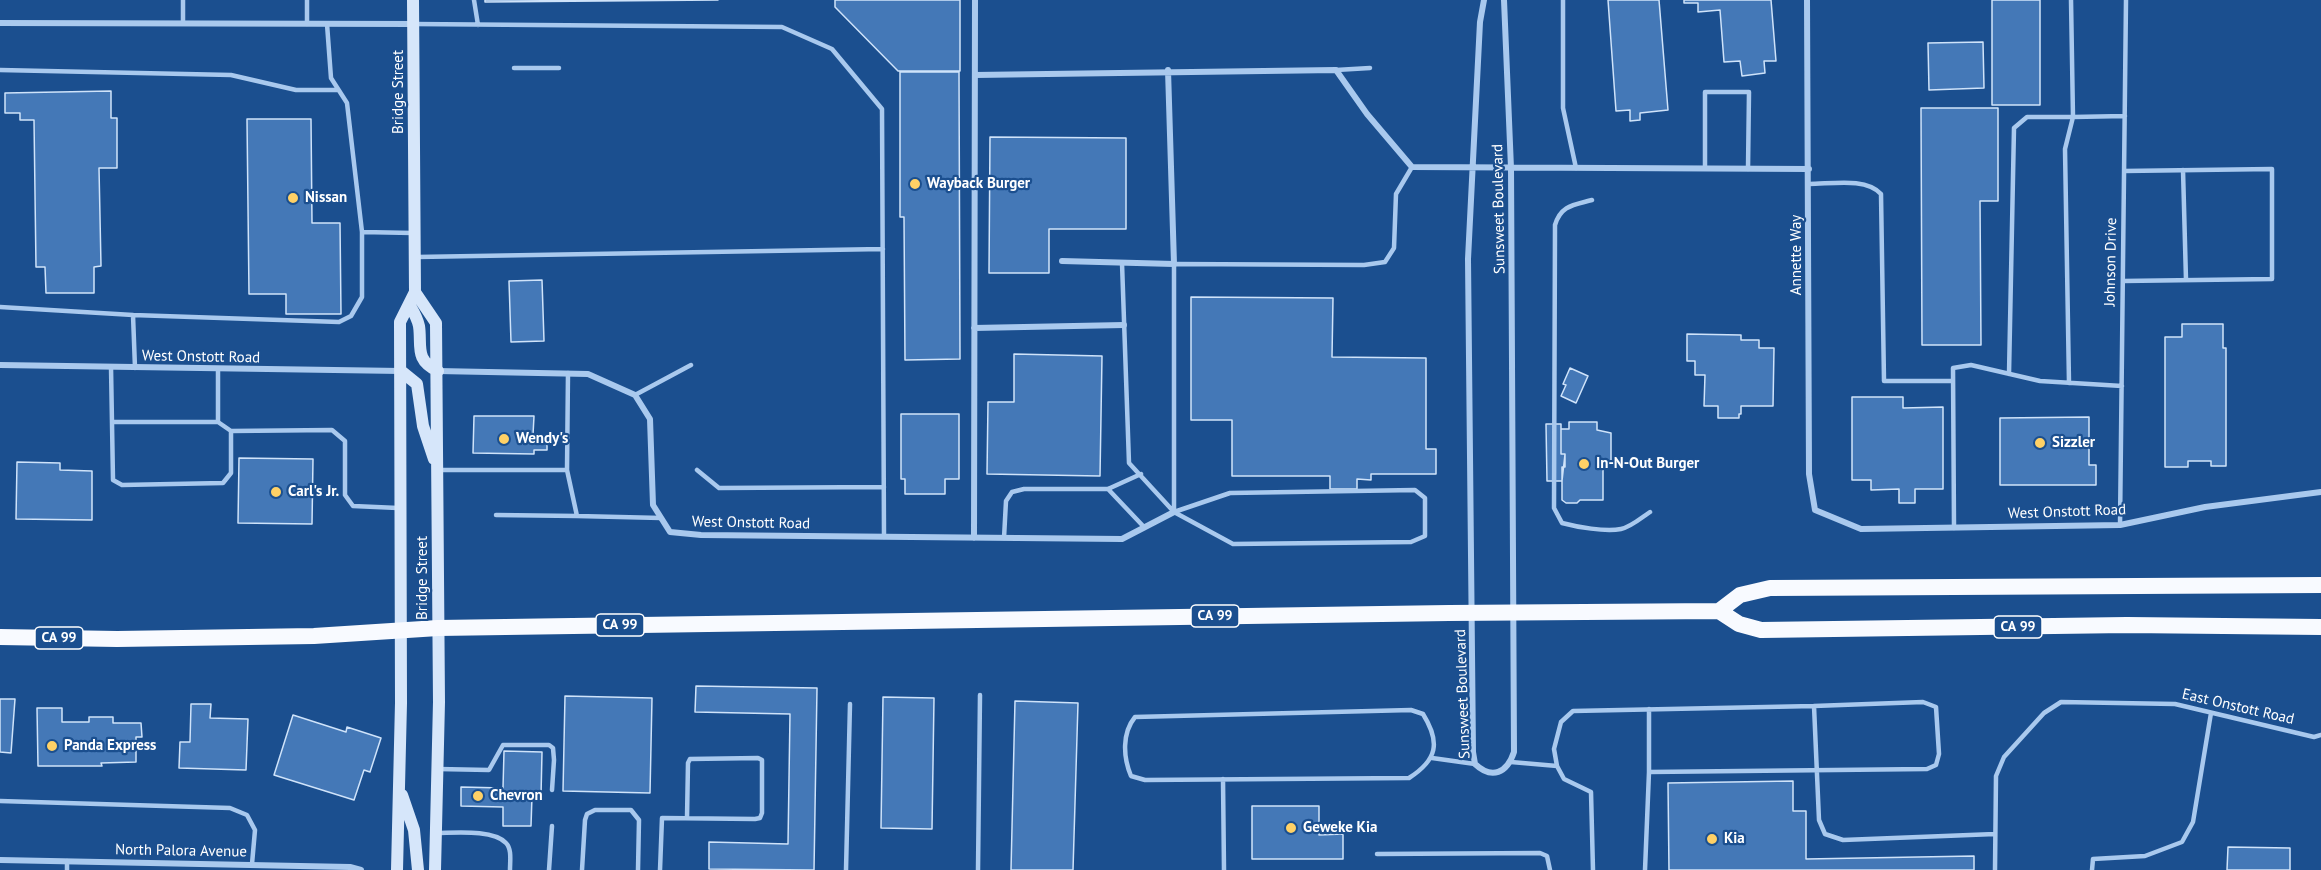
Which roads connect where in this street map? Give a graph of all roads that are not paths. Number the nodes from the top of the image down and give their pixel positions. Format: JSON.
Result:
{"nodes":[{"id":1,"x":183,"y":0,"type":"edge"},
{"id":2,"x":308,"y":0,"type":"edge"},
{"id":3,"x":413,"y":0,"type":"edge"},
{"id":4,"x":474,"y":0,"type":"edge"},
{"id":5,"x":975,"y":0,"type":"edge"},
{"id":6,"x":1484,"y":0,"type":"edge"},
{"id":7,"x":1504,"y":0,"type":"edge"},
{"id":8,"x":1563,"y":0,"type":"edge"},
{"id":9,"x":1808,"y":0,"type":"edge"},
{"id":10,"x":2071,"y":0,"type":"edge"},
{"id":11,"x":2126,"y":0,"type":"edge"},
{"id":12,"x":0,"y":23,"type":"edge"},
{"id":13,"x":183,"y":23,"type":"junction"},
{"id":14,"x":307,"y":24,"type":"junction"},
{"id":15,"x":327,"y":24,"type":"junction"},
{"id":16,"x":413,"y":24,"type":"junction"},
{"id":17,"x":478,"y":25,"type":"junction"},
{"id":18,"x":514,"y":68,"type":"dead end"},
{"id":19,"x":559,"y":68,"type":"dead end"},
{"id":20,"x":1370,"y":68,"type":"dead end"},
{"id":21,"x":0,"y":70,"type":"edge"},
{"id":22,"x":1168,"y":70,"type":"junction"},
{"id":23,"x":1336,"y":70,"type":"junction"},
{"id":24,"x":975,"y":75,"type":"junction"},
{"id":25,"x":338,"y":90,"type":"junction"},
{"id":26,"x":2125,"y":116,"type":"junction"},
{"id":27,"x":2073,"y":117,"type":"junction"},
{"id":28,"x":1412,"y":167,"type":"junction"},
{"id":29,"x":1474,"y":168,"type":"junction"},
{"id":30,"x":1511,"y":168,"type":"junction"},
{"id":31,"x":1576,"y":168,"type":"junction"},
{"id":32,"x":1705,"y":168,"type":"junction"},
{"id":33,"x":1748,"y":169,"type":"junction"},
{"id":34,"x":1809,"y":169,"type":"junction"},
{"id":35,"x":2183,"y":170,"type":"junction"},
{"id":36,"x":2124,"y":171,"type":"junction"},
{"id":37,"x":1809,"y":184,"type":"junction"},
{"id":38,"x":1592,"y":200,"type":"dead end"},
{"id":39,"x":362,"y":232,"type":"junction"},
{"id":40,"x":415,"y":233,"type":"junction"},
{"id":41,"x":883,"y":249,"type":"junction"},
{"id":42,"x":415,"y":257,"type":"junction"},
{"id":43,"x":1062,"y":261,"type":"dead end"},
{"id":44,"x":1122,"y":262,"type":"junction"},
{"id":45,"x":1174,"y":264,"type":"junction"},
{"id":46,"x":2186,"y":280,"type":"junction"},
{"id":47,"x":2123,"y":281,"type":"junction"},
{"id":48,"x":415,"y":292,"type":"junction"},
{"id":49,"x":409,"y":304,"type":"junction"},
{"id":50,"x":0,"y":307,"type":"edge"},
{"id":51,"x":133,"y":315,"type":"junction"},
{"id":52,"x":1124,"y":326,"type":"junction"},
{"id":53,"x":974,"y":327,"type":"junction"},
{"id":54,"x":0,"y":365,"type":"edge"},
{"id":55,"x":691,"y":366,"type":"dead end"},
{"id":56,"x":111,"y":367,"type":"junction"},
{"id":57,"x":135,"y":368,"type":"junction"},
{"id":58,"x":218,"y":369,"type":"junction"},
{"id":59,"x":401,"y":371,"type":"junction"},
{"id":60,"x":438,"y":371,"type":"junction"},
{"id":61,"x":568,"y":373,"type":"junction"},
{"id":62,"x":2009,"y":374,"type":"junction"},
{"id":63,"x":1953,"y":381,"type":"junction"},
{"id":64,"x":2069,"y":382,"type":"junction"},
{"id":65,"x":2122,"y":386,"type":"junction"},
{"id":66,"x":635,"y":395,"type":"junction"},
{"id":67,"x":113,"y":422,"type":"junction"},
{"id":68,"x":218,"y":422,"type":"junction"},
{"id":69,"x":231,"y":432,"type":"junction"},
{"id":70,"x":438,"y":470,"type":"junction"},
{"id":71,"x":567,"y":470,"type":"junction"},
{"id":72,"x":697,"y":471,"type":"dead end"},
{"id":73,"x":1141,"y":474,"type":"junction"},
{"id":74,"x":884,"y":487,"type":"junction"},
{"id":75,"x":1108,"y":489,"type":"junction"},
{"id":76,"x":2321,"y":492,"type":"edge"},
{"id":77,"x":402,"y":508,"type":"junction"},
{"id":78,"x":1815,"y":510,"type":"joint"},
{"id":79,"x":1174,"y":512,"type":"junction"},
{"id":80,"x":1650,"y":512,"type":"dead end"},
{"id":81,"x":496,"y":515,"type":"dead end"},
{"id":82,"x":577,"y":516,"type":"junction"},
{"id":83,"x":661,"y":518,"type":"junction"},
{"id":84,"x":2120,"y":525,"type":"junction"},
{"id":85,"x":1144,"y":527,"type":"junction"},
{"id":86,"x":1954,"y":528,"type":"junction"},
{"id":87,"x":884,"y":537,"type":"junction"},
{"id":88,"x":974,"y":538,"type":"junction"},
{"id":89,"x":1004,"y":538,"type":"junction"},
{"id":90,"x":2321,"y":585,"type":"edge"},
{"id":91,"x":1719,"y":611,"type":"junction"},
{"id":92,"x":1514,"y":612,"type":"junction"},
{"id":93,"x":1473,"y":613,"type":"junction"},
{"id":94,"x":2321,"y":627,"type":"edge"},
{"id":95,"x":438,"y":628,"type":"junction"},
{"id":96,"x":401,"y":630,"type":"junction"},
{"id":97,"x":0,"y":637,"type":"edge"},
{"id":98,"x":980,"y":695,"type":"dead end"},
{"id":99,"x":850,"y":704,"type":"dead end"},
{"id":100,"x":1814,"y":706,"type":"junction"},
{"id":101,"x":1649,"y":709,"type":"junction"},
{"id":102,"x":2211,"y":713,"type":"junction"},
{"id":103,"x":2321,"y":735,"type":"edge"},
{"id":104,"x":1432,"y":758,"type":"junction"},
{"id":105,"x":1511,"y":762,"type":"junction"},
{"id":106,"x":1475,"y":764,"type":"junction"},
{"id":107,"x":1557,"y":766,"type":"junction"},
{"id":108,"x":438,"y":769,"type":"junction"},
{"id":109,"x":1816,"y":771,"type":"junction"},
{"id":110,"x":1649,"y":772,"type":"junction"},
{"id":111,"x":1223,"y":779,"type":"junction"},
{"id":112,"x":399,"y":788,"type":"junction"},
{"id":113,"x":552,"y":790,"type":"dead end"},
{"id":114,"x":0,"y":801,"type":"edge"},
{"id":115,"x":687,"y":818,"type":"junction"},
{"id":116,"x":552,"y":826,"type":"dead end"},
{"id":117,"x":436,"y":833,"type":"junction"},
{"id":118,"x":1995,"y":834,"type":"junction"},
{"id":119,"x":1377,"y":854,"type":"dead end"},
{"id":120,"x":0,"y":860,"type":"edge"},
{"id":121,"x":67,"y":861,"type":"junction"},
{"id":122,"x":252,"y":864,"type":"junction"},
{"id":123,"x":350,"y":868,"type":"edge"},
{"id":124,"x":67,"y":870,"type":"edge"},
{"id":125,"x":361,"y":870,"type":"edge"},
{"id":126,"x":397,"y":870,"type":"edge"},
{"id":127,"x":418,"y":870,"type":"edge"},
{"id":128,"x":435,"y":870,"type":"edge"},
{"id":129,"x":510,"y":870,"type":"edge"},
{"id":130,"x":549,"y":870,"type":"edge"},
{"id":131,"x":582,"y":870,"type":"edge"},
{"id":132,"x":638,"y":870,"type":"edge"},
{"id":133,"x":660,"y":870,"type":"edge"},
{"id":134,"x":846,"y":870,"type":"edge"},
{"id":135,"x":978,"y":870,"type":"edge"},
{"id":136,"x":1224,"y":870,"type":"edge"},
{"id":137,"x":1550,"y":870,"type":"edge"},
{"id":138,"x":1593,"y":870,"type":"edge"},
{"id":139,"x":1645,"y":870,"type":"edge"},
{"id":140,"x":1995,"y":870,"type":"edge"},
{"id":141,"x":2092,"y":870,"type":"edge"}],
"edges":[{"from":1,"to":13,"type":"lane"},
{"from":2,"to":14,"type":"lane"},
{"from":3,"to":16,"type":"main road","name":"Bridge Street"},
{"from":4,"to":17,"type":"lane"},
{"from":5,"to":24,"type":"street"},
{"from":6,"to":29,"type":"street","name":"Sunsweet Boulevard"},
{"from":7,"to":30,"type":"street","name":"Sunsweet Boulevard"},
{"from":8,"to":31,"type":"lane"},
{"from":9,"to":34,"type":"street","name":"Annette Way"},
{"from":10,"to":27,"type":"lane"},
{"from":11,"to":26,"type":"lane","name":"Johnson Drive"},
{"from":12,"to":13,"type":"street"},
{"from":13,"to":14,"type":"street"},
{"from":14,"to":15,"type":"street"},
{"from":15,"to":16,"type":"street"},
{"from":15,"to":25,"type":"lane"},
{"from":16,"to":17,"type":"lane"},
{"from":16,"to":40,"type":"main road","name":"Bridge Street"},
{"from":17,"to":41,"type":"lane"},
{"from":18,"to":19,"type":"lane"},
{"from":20,"to":23,"type":"lane"},
{"from":21,"to":25,"type":"lane"},
{"from":22,"to":23,"type":"street"},
{"from":22,"to":24,"type":"street"},
{"from":22,"to":45,"type":"street"},
{"from":23,"to":28,"type":"street"},
{"from":24,"to":53,"type":"street"},
{"from":25,"to":39,"type":"lane"},
{"from":26,"to":27,"type":"lane"},
{"from":26,"to":36,"type":"lane","name":"Johnson Drive"},
{"from":27,"to":62,"type":"lane"},
{"from":27,"to":64,"type":"lane"},
{"from":28,"to":29,"type":"street"},
{"from":28,"to":45,"type":"lane"},
{"from":29,"to":30,"type":"street"},
{"from":29,"to":93,"type":"street","name":"Sunsweet Boulevard"},
{"from":30,"to":31,"type":"street"},
{"from":30,"to":92,"type":"street","name":"Sunsweet Boulevard"},
{"from":31,"to":32,"type":"street"},
{"from":32,"to":33,"type":"street"},
{"from":32,"to":33,"type":"lane"},
{"from":33,"to":34,"type":"street"},
{"from":34,"to":37,"type":"street","name":"Annette Way"},
{"from":35,"to":36,"type":"lane"},
{"from":35,"to":46,"type":"lane"},
{"from":35,"to":46,"type":"lane"},
{"from":36,"to":47,"type":"lane","name":"Johnson Drive"},
{"from":37,"to":63,"type":"lane"},
{"from":37,"to":78,"type":"street","name":"Annette Way"},
{"from":38,"to":80,"type":"lane"},
{"from":39,"to":40,"type":"lane"},
{"from":39,"to":51,"type":"lane"},
{"from":40,"to":42,"type":"main road","name":"Bridge Street"},
{"from":41,"to":42,"type":"lane"},
{"from":41,"to":74,"type":"lane"},
{"from":42,"to":48,"type":"main road","name":"Bridge Street"},
{"from":43,"to":44,"type":"street"},
{"from":44,"to":45,"type":"street"},
{"from":44,"to":52,"type":"lane"},
{"from":45,"to":79,"type":"lane"},
{"from":46,"to":47,"type":"lane"},
{"from":47,"to":65,"type":"lane","name":"Johnson Drive"},
{"from":48,"to":49,"type":"main road","name":"Bridge Street"},
{"from":48,"to":60,"type":"main road","name":"Bridge Street"},
{"from":49,"to":59,"type":"main road","name":"Bridge Street"},
{"from":49,"to":60,"type":"main road"},
{"from":50,"to":51,"type":"lane"},
{"from":51,"to":57,"type":"lane"},
{"from":52,"to":53,"type":"street"},
{"from":52,"to":73,"type":"lane"},
{"from":53,"to":88,"type":"street"},
{"from":54,"to":56,"type":"street","name":"West Onstott Road"},
{"from":55,"to":66,"type":"lane"},
{"from":56,"to":57,"type":"street","name":"West Onstott Road"},
{"from":56,"to":67,"type":"lane"},
{"from":57,"to":58,"type":"street","name":"West Onstott Road"},
{"from":58,"to":59,"type":"street","name":"West Onstott Road"},
{"from":58,"to":68,"type":"lane"},
{"from":59,"to":70,"type":"main road"},
{"from":59,"to":77,"type":"main road","name":"Bridge Street"},
{"from":60,"to":61,"type":"street"},
{"from":60,"to":70,"type":"main road","name":"Bridge Street"},
{"from":61,"to":66,"type":"street"},
{"from":61,"to":71,"type":"lane"},
{"from":62,"to":63,"type":"lane"},
{"from":62,"to":64,"type":"lane"},
{"from":63,"to":86,"type":"lane"},
{"from":64,"to":65,"type":"lane"},
{"from":65,"to":84,"type":"lane","name":"Johnson Drive"},
{"from":66,"to":83,"type":"street"},
{"from":67,"to":68,"type":"lane"},
{"from":67,"to":69,"type":"lane"},
{"from":68,"to":69,"type":"lane"},
{"from":69,"to":77,"type":"lane"},
{"from":70,"to":71,"type":"lane"},
{"from":70,"to":95,"type":"main road","name":"Bridge Street"},
{"from":71,"to":82,"type":"lane"},
{"from":72,"to":74,"type":"lane"},
{"from":73,"to":75,"type":"lane"},
{"from":73,"to":79,"type":"lane"},
{"from":74,"to":87,"type":"lane"},
{"from":75,"to":85,"type":"lane"},
{"from":75,"to":89,"type":"lane"},
{"from":76,"to":84,"type":"street","name":"West Onstott Road"},
{"from":77,"to":96,"type":"main road","name":"Bridge Street"},
{"from":78,"to":86,"type":"street","name":"West Onstott Road"},
{"from":79,"to":79,"type":"lane"},
{"from":79,"to":85,"type":"street","name":"West Onstott Road"},
{"from":81,"to":82,"type":"lane"},
{"from":82,"to":83,"type":"lane"},
{"from":83,"to":87,"type":"street","name":"West Onstott Road"},
{"from":84,"to":86,"type":"street","name":"West Onstott Road"},
{"from":85,"to":89,"type":"street","name":"West Onstott Road"},
{"from":87,"to":88,"type":"street","name":"West Onstott Road"},
{"from":88,"to":89,"type":"street","name":"West Onstott Road"},
{"from":90,"to":91,"type":"highway"},
{"from":91,"to":92,"type":"highway","number":"CA 99"},
{"from":91,"to":94,"type":"highway","number":"CA 99"},
{"from":92,"to":93,"type":"highway","number":"CA 99"},
{"from":92,"to":105,"type":"street","name":"Sunsweet Boulevard"},
{"from":93,"to":95,"type":"highway","number":"CA 99"},
{"from":93,"to":106,"type":"street","name":"Sunsweet Boulevard"},
{"from":95,"to":96,"type":"highway","number":"CA 99"},
{"from":95,"to":108,"type":"main road","name":"Bridge Street"},
{"from":96,"to":97,"type":"highway","number":"CA 99"},
{"from":96,"to":112,"type":"main road","name":"Bridge Street"},
{"from":98,"to":135,"type":"lane"},
{"from":99,"to":134,"type":"lane"},
{"from":100,"to":101,"type":"lane"},
{"from":100,"to":109,"type":"lane"},
{"from":100,"to":109,"type":"lane"},
{"from":101,"to":107,"type":"lane"},
{"from":101,"to":110,"type":"lane"},
{"from":102,"to":103,"type":"lane","name":"East Onstott Road"},
{"from":102,"to":118,"type":"lane","name":"East Onstott Road"},
{"from":102,"to":141,"type":"lane"},
{"from":104,"to":106,"type":"lane"},
{"from":104,"to":111,"type":"lane"},
{"from":104,"to":111,"type":"lane"},
{"from":105,"to":106,"type":"street","name":"Sunsweet Boulevard"},
{"from":105,"to":107,"type":"lane"},
{"from":107,"to":138,"type":"lane"},
{"from":108,"to":113,"type":"lane"},
{"from":108,"to":117,"type":"main road","name":"Bridge Street"},
{"from":109,"to":110,"type":"lane"},
{"from":109,"to":118,"type":"lane"},
{"from":110,"to":139,"type":"lane"},
{"from":111,"to":136,"type":"lane"},
{"from":112,"to":126,"type":"main road","name":"Bridge Street"},
{"from":112,"to":127,"type":"main road"},
{"from":114,"to":122,"type":"lane"},
{"from":115,"to":115,"type":"lane"},
{"from":115,"to":133,"type":"lane"},
{"from":116,"to":130,"type":"lane"},
{"from":117,"to":128,"type":"main road","name":"Bridge Street"},
{"from":117,"to":129,"type":"lane"},
{"from":118,"to":140,"type":"lane"},
{"from":119,"to":137,"type":"lane"},
{"from":120,"to":121,"type":"street","name":"North Palora Avenue"},
{"from":121,"to":122,"type":"street","name":"North Palora Avenue"},
{"from":121,"to":124,"type":"lane"},
{"from":122,"to":123,"type":"street","name":"North Palora Avenue"},
{"from":123,"to":125,"type":"street","name":"North Palora Avenue"},
{"from":131,"to":132,"type":"lane"}]}
